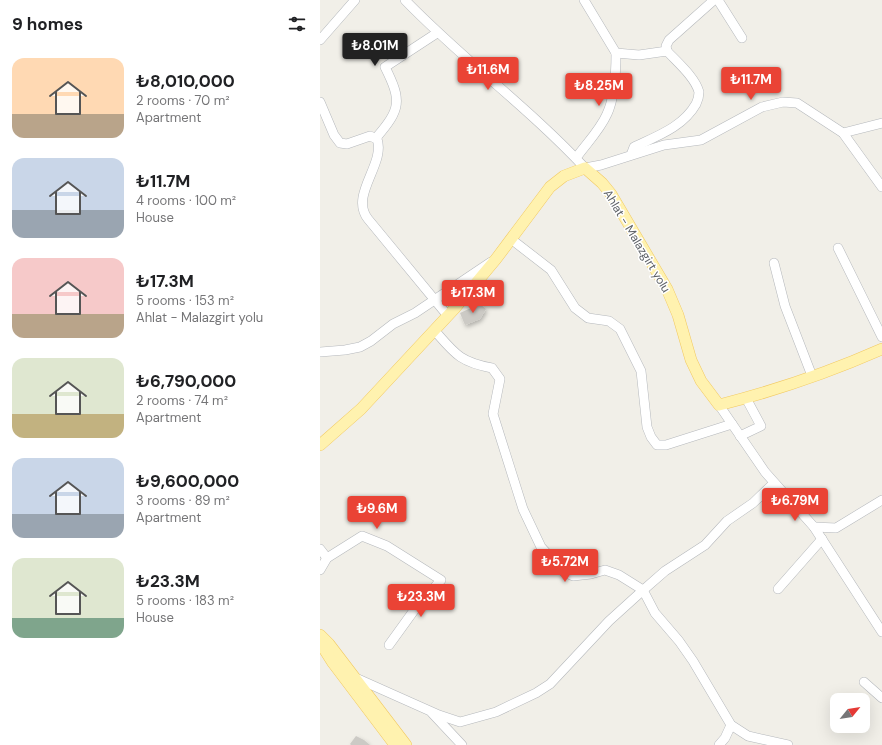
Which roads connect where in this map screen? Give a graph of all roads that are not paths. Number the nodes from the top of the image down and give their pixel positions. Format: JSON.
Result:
{"nodes":[{"id":1,"x":356,"y":0,"type":"edge"},
{"id":2,"x":406,"y":0,"type":"edge"},
{"id":3,"x":584,"y":0,"type":"edge"},
{"id":4,"x":714,"y":0,"type":"edge"},
{"id":5,"x":718,"y":0,"type":"edge"},
{"id":6,"x":437,"y":33,"type":"junction"},
{"id":7,"x":742,"y":38,"type":"dead end"},
{"id":8,"x":320,"y":40,"type":"edge"},
{"id":9,"x":667,"y":51,"type":"junction"},
{"id":10,"x":616,"y":53,"type":"junction"},
{"id":11,"x":320,"y":102,"type":"edge"},
{"id":12,"x":882,"y":122,"type":"edge"},
{"id":13,"x":842,"y":133,"type":"junction"},
{"id":14,"x":376,"y":138,"type":"junction"},
{"id":15,"x":631,"y":156,"type":"junction"},
{"id":16,"x":576,"y":158,"type":"junction"},
{"id":17,"x":585,"y":168,"type":"junction"},
{"id":18,"x":882,"y":187,"type":"edge"},
{"id":19,"x":511,"y":239,"type":"junction"},
{"id":20,"x":838,"y":248,"type":"dead end"},
{"id":21,"x":496,"y":259,"type":"junction"},
{"id":22,"x":774,"y":263,"type":"dead end"},
{"id":23,"x":434,"y":300,"type":"junction"},
{"id":24,"x":448,"y":316,"type":"junction"},
{"id":25,"x":435,"y":331,"type":"junction"},
{"id":26,"x":882,"y":338,"type":"edge"},
{"id":27,"x":882,"y":349,"type":"edge"},
{"id":28,"x":320,"y":352,"type":"edge"},
{"id":29,"x":812,"y":376,"type":"junction"},
{"id":30,"x":746,"y":398,"type":"junction"},
{"id":31,"x":719,"y":405,"type":"junction"},
{"id":32,"x":732,"y":424,"type":"junction"},
{"id":33,"x":740,"y":436,"type":"junction"},
{"id":34,"x":320,"y":445,"type":"edge"},
{"id":35,"x":774,"y":483,"type":"junction"},
{"id":36,"x":882,"y":500,"type":"edge"},
{"id":37,"x":814,"y":528,"type":"junction"},
{"id":38,"x":822,"y":539,"type":"junction"},
{"id":39,"x":320,"y":549,"type":"edge"},
{"id":40,"x":327,"y":558,"type":"junction"},
{"id":41,"x":320,"y":570,"type":"edge"},
{"id":42,"x":778,"y":589,"type":"dead end"},
{"id":43,"x":643,"y":590,"type":"junction"},
{"id":44,"x":882,"y":632,"type":"edge"},
{"id":45,"x":320,"y":635,"type":"edge"},
{"id":46,"x":320,"y":642,"type":"edge"},
{"id":47,"x":389,"y":645,"type":"dead end"},
{"id":48,"x":349,"y":678,"type":"junction"},
{"id":49,"x":864,"y":682,"type":"dead end"},
{"id":50,"x":882,"y":698,"type":"edge"},
{"id":51,"x":430,"y":711,"type":"junction"},
{"id":52,"x":731,"y":725,"type":"junction"},
{"id":53,"x":394,"y":745,"type":"edge"},
{"id":54,"x":406,"y":745,"type":"edge"},
{"id":55,"x":462,"y":745,"type":"edge"},
{"id":56,"x":719,"y":745,"type":"edge"},
{"id":57,"x":788,"y":745,"type":"edge"}],
"edges":[{"from":1,"to":8,"type":"street"},
{"from":2,"to":6,"type":"street"},
{"from":3,"to":10,"type":"street"},
{"from":4,"to":9,"type":"street"},
{"from":5,"to":7,"type":"street"},
{"from":6,"to":14,"type":"street"},
{"from":6,"to":16,"type":"street"},
{"from":9,"to":10,"type":"street"},
{"from":9,"to":15,"type":"street"},
{"from":10,"to":16,"type":"street"},
{"from":11,"to":14,"type":"street"},
{"from":12,"to":13,"type":"street"},
{"from":13,"to":15,"type":"street"},
{"from":13,"to":18,"type":"street"},
{"from":14,"to":23,"type":"street"},
{"from":15,"to":17,"type":"street"},
{"from":16,"to":17,"type":"street"},
{"from":17,"to":19,"type":"main road"},
{"from":17,"to":31,"type":"main road","name":"Ahlat - Malazgirt yolu"},
{"from":19,"to":21,"type":"main road"},
{"from":19,"to":32,"type":"street"},
{"from":20,"to":26,"type":"street"},
{"from":21,"to":23,"type":"street"},
{"from":21,"to":24,"type":"main road"},
{"from":22,"to":29,"type":"street"},
{"from":23,"to":24,"type":"street"},
{"from":23,"to":28,"type":"street"},
{"from":24,"to":25,"type":"main road"},
{"from":25,"to":34,"type":"main road"},
{"from":25,"to":43,"type":"street"},
{"from":27,"to":29,"type":"main road"},
{"from":29,"to":30,"type":"main road"},
{"from":30,"to":31,"type":"main road"},
{"from":30,"to":33,"type":"street"},
{"from":31,"to":32,"type":"street"},
{"from":32,"to":33,"type":"street"},
{"from":33,"to":35,"type":"street"},
{"from":35,"to":37,"type":"street"},
{"from":35,"to":43,"type":"street"},
{"from":36,"to":37,"type":"street"},
{"from":37,"to":38,"type":"street"},
{"from":38,"to":42,"type":"street"},
{"from":38,"to":44,"type":"street"},
{"from":39,"to":40,"type":"street"},
{"from":40,"to":41,"type":"street"},
{"from":40,"to":47,"type":"street"},
{"from":43,"to":51,"type":"street"},
{"from":43,"to":52,"type":"street"},
{"from":45,"to":48,"type":"main road"},
{"from":46,"to":48,"type":"main road"},
{"from":48,"to":51,"type":"street"},
{"from":48,"to":53,"type":"main road"},
{"from":48,"to":54,"type":"main road"},
{"from":49,"to":50,"type":"street"},
{"from":51,"to":55,"type":"street"},
{"from":52,"to":56,"type":"street"},
{"from":52,"to":57,"type":"street"}]}
